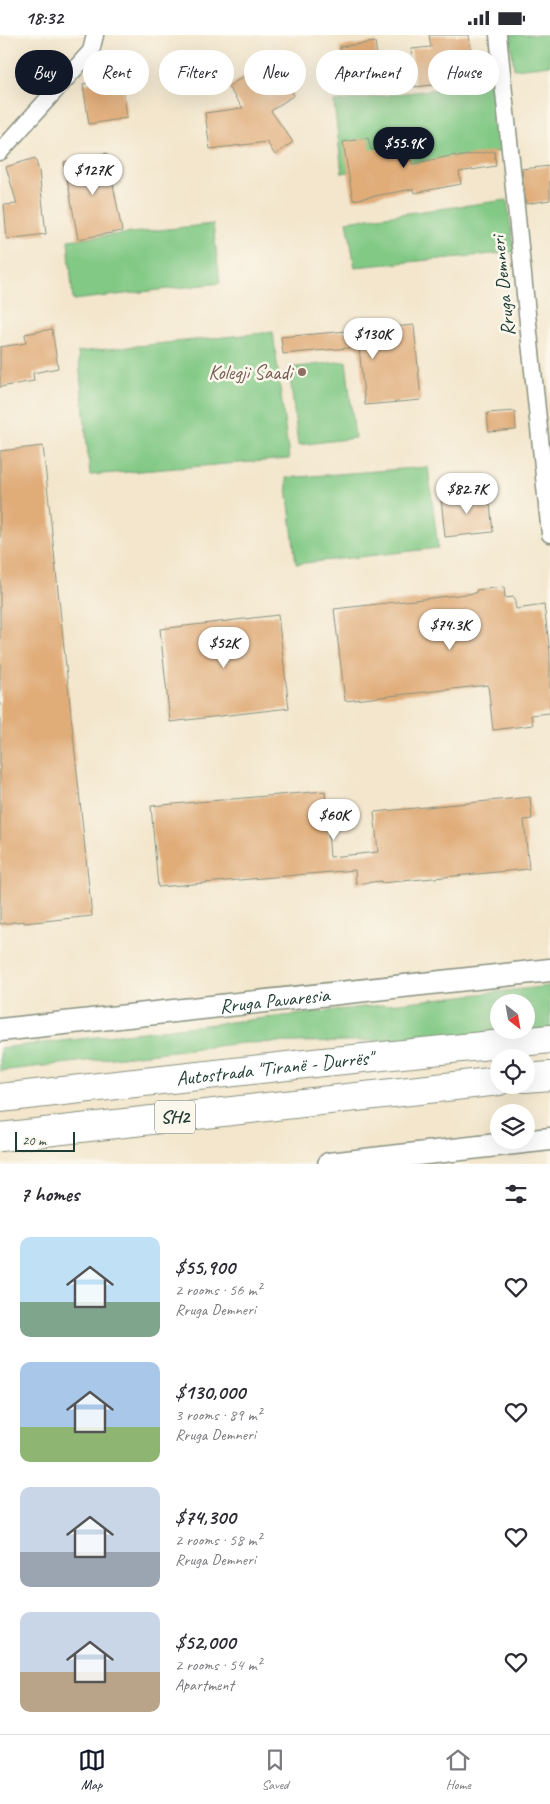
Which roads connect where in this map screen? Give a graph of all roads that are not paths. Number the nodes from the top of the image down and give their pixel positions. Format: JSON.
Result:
{"nodes":[{"id":1,"x":95,"y":35,"type":"edge"},
{"id":2,"x":498,"y":35,"type":"edge"},
{"id":3,"x":0,"y":152,"type":"edge"},
{"id":4,"x":550,"y":534,"type":"edge"},
{"id":5,"x":550,"y":970,"type":"edge"},
{"id":6,"x":0,"y":1030,"type":"edge"},
{"id":7,"x":550,"y":1039,"type":"edge"},
{"id":8,"x":550,"y":1075,"type":"edge"},
{"id":9,"x":535,"y":1077,"type":"edge"},
{"id":10,"x":490,"y":1082,"type":"edge"},
{"id":11,"x":0,"y":1098,"type":"edge"},
{"id":12,"x":0,"y":1137,"type":"edge"},
{"id":13,"x":550,"y":1139,"type":"edge"},
{"id":14,"x":329,"y":1164,"type":"edge"}],
"edges":[{"from":1,"to":3,"type":"street"},
{"from":2,"to":4,"type":"street","name":"Rruga Demneri"},
{"from":5,"to":6,"type":"main road","name":"Rruga Pavaresia"},
{"from":7,"to":11,"type":"highway","name":"Autostrada \"Tiranë - Durrës\"","number":"SH2"},
{"from":8,"to":9,"type":"highway"},
{"from":10,"to":12,"type":"highway","name":"Autostrada \"Tiranë - Durrës\"","number":"SH2"},
{"from":13,"to":14,"type":"main road"}]}
